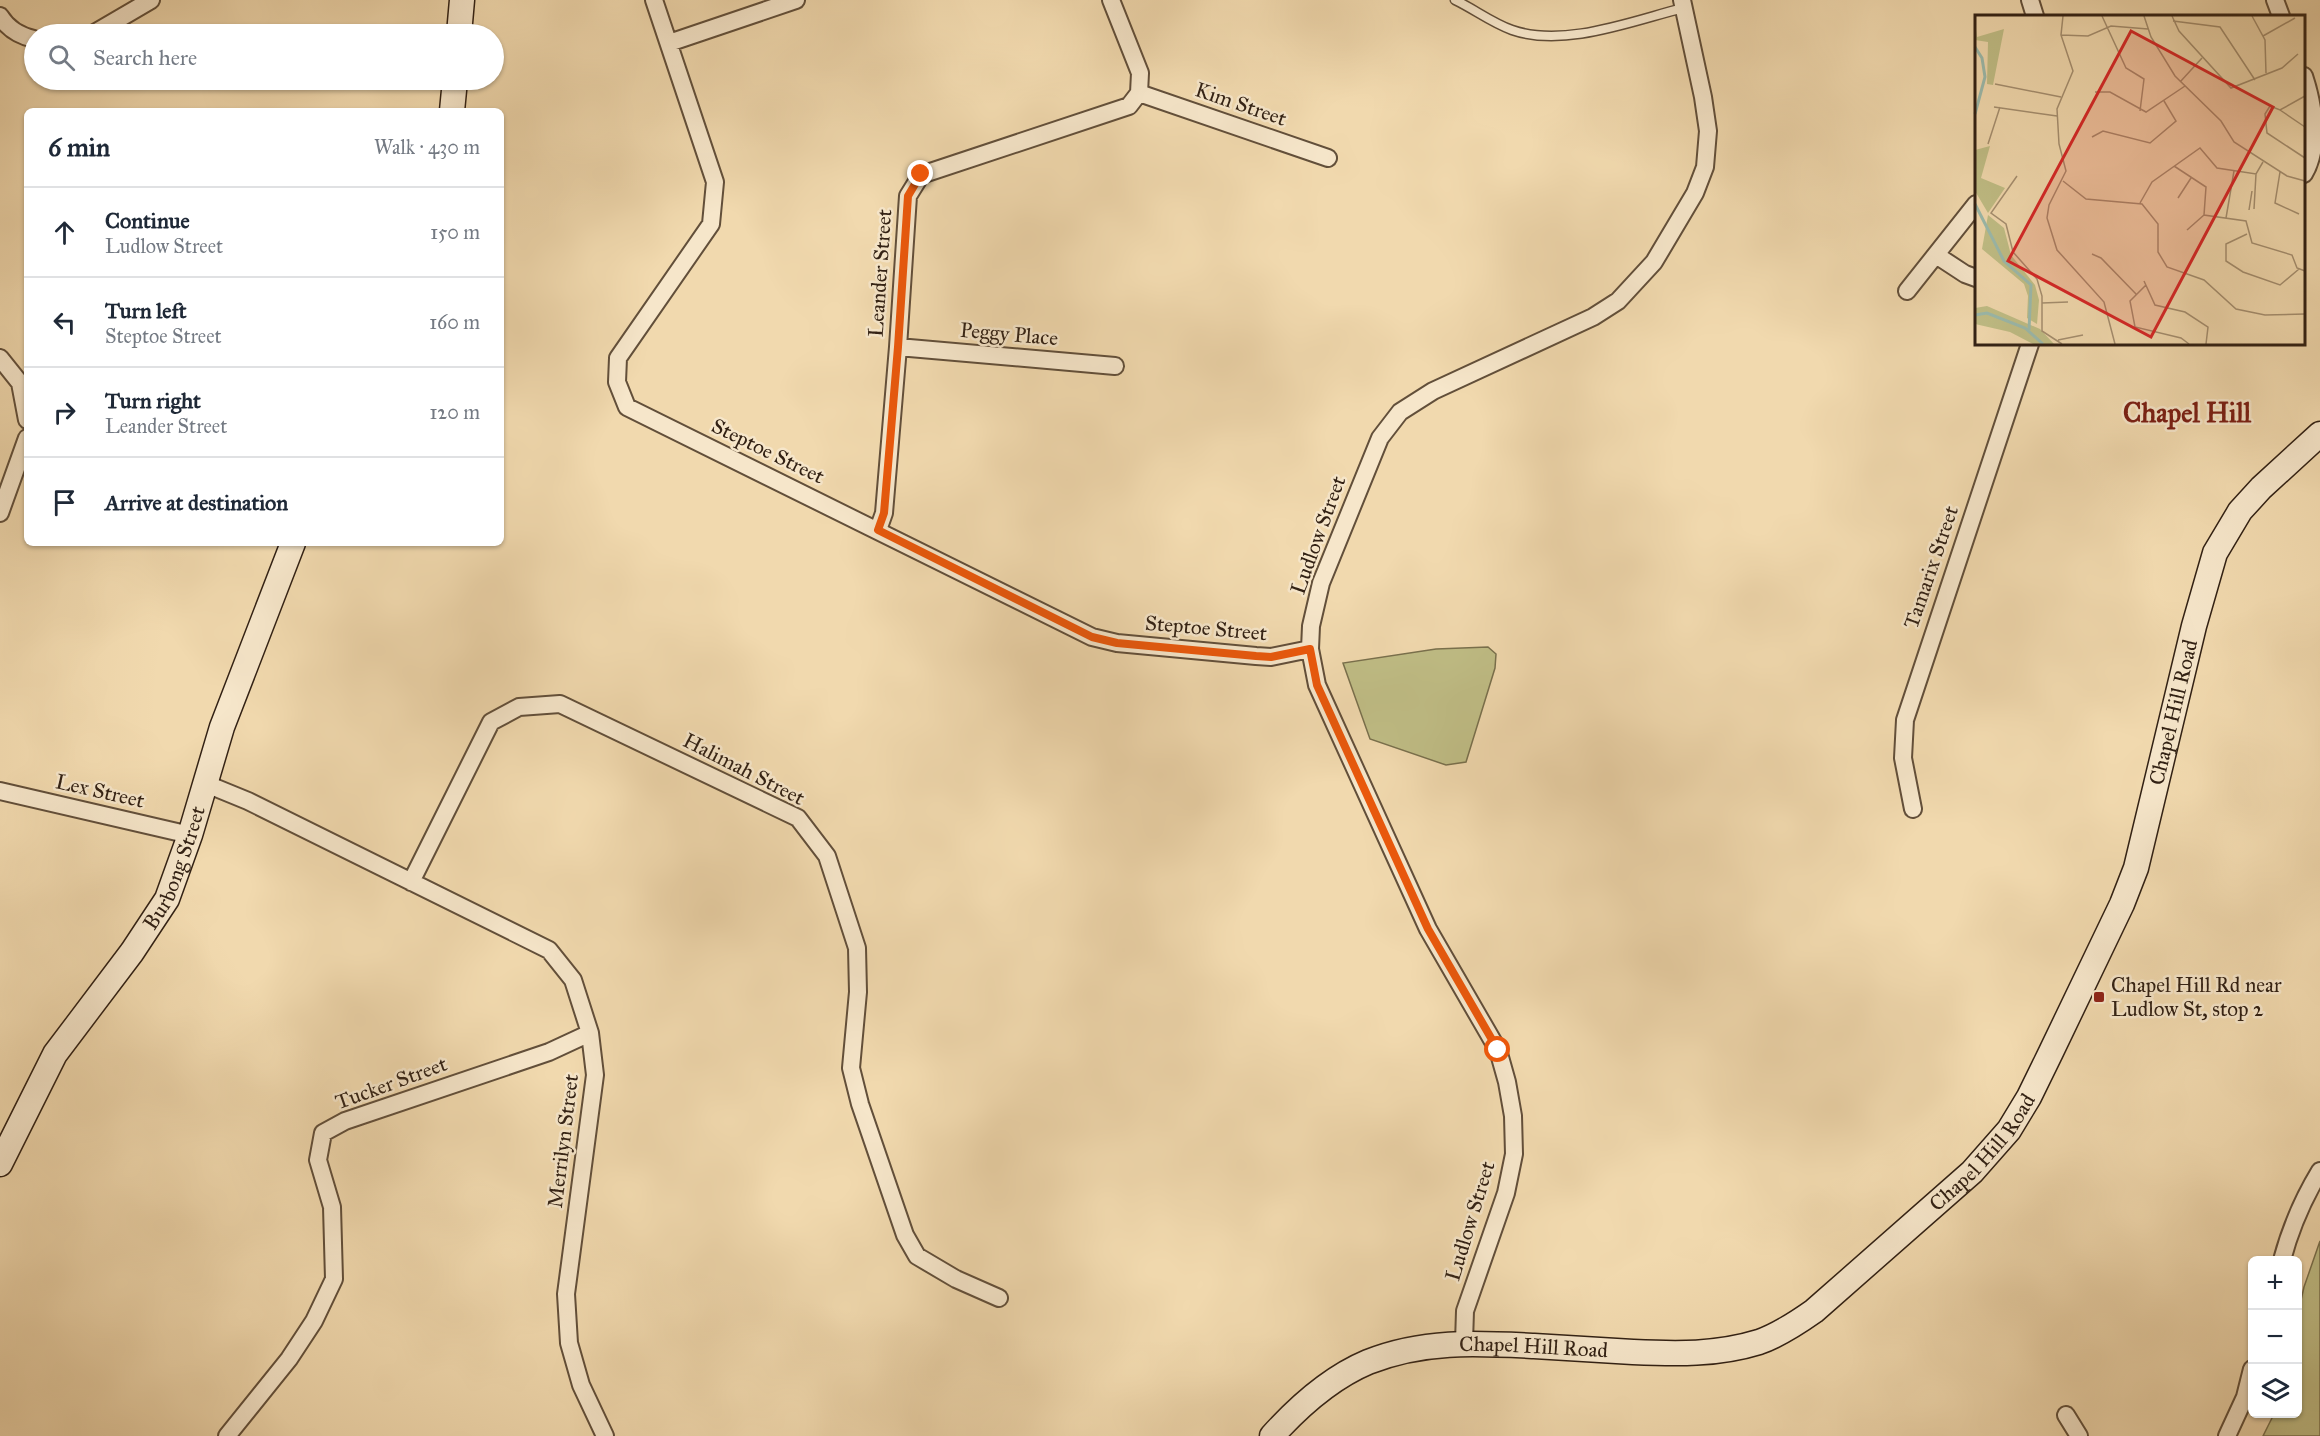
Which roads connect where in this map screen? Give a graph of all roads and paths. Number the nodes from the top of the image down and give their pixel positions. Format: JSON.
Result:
{"nodes":[{"id":1,"x":151,"y":0,"type":"edge"},
{"id":2,"x":462,"y":0,"type":"edge"},
{"id":3,"x":654,"y":0,"type":"edge"},
{"id":4,"x":796,"y":0,"type":"edge"},
{"id":5,"x":1111,"y":0,"type":"edge"},
{"id":6,"x":1455,"y":0,"type":"edge"},
{"id":7,"x":2030,"y":0,"type":"edge"},
{"id":8,"x":2275,"y":0,"type":"edge"},
{"id":9,"x":1682,"y":4,"type":"edge"},
{"id":10,"x":2035,"y":15,"type":"edge"},
{"id":11,"x":2281,"y":15,"type":"edge"},
{"id":12,"x":0,"y":16,"type":"edge"},
{"id":13,"x":110,"y":24,"type":"edge"},
{"id":14,"x":460,"y":24,"type":"edge"},
{"id":15,"x":24,"y":36,"type":"edge"},
{"id":16,"x":669,"y":43,"type":"junction"},
{"id":17,"x":2305,"y":79,"type":"edge"},
{"id":18,"x":454,"y":90,"type":"edge"},
{"id":19,"x":1139,"y":93,"type":"junction"},
{"id":20,"x":452,"y":108,"type":"edge"},
{"id":21,"x":1328,"y":158,"type":"dead end"},
{"id":22,"x":2305,"y":173,"type":"edge"},
{"id":23,"x":1975,"y":206,"type":"edge"},
{"id":24,"x":1936,"y":255,"type":"junction"},
{"id":25,"x":1975,"y":277,"type":"edge"},
{"id":26,"x":1907,"y":291,"type":"dead end"},
{"id":27,"x":2030,"y":345,"type":"edge"},
{"id":28,"x":898,"y":347,"type":"junction"},
{"id":29,"x":0,"y":358,"type":"edge"},
{"id":30,"x":1115,"y":366,"type":"dead end"},
{"id":31,"x":24,"y":404,"type":"edge"},
{"id":32,"x":2320,"y":434,"type":"edge"},
{"id":33,"x":24,"y":446,"type":"edge"},
{"id":34,"x":0,"y":513,"type":"edge"},
{"id":35,"x":878,"y":530,"type":"junction"},
{"id":36,"x":292,"y":546,"type":"edge"},
{"id":37,"x":1310,"y":649,"type":"junction"},
{"id":38,"x":204,"y":783,"type":"junction"},
{"id":39,"x":0,"y":791,"type":"edge"},
{"id":40,"x":1913,"y":809,"type":"dead end"},
{"id":41,"x":190,"y":835,"type":"junction"},
{"id":42,"x":411,"y":882,"type":"junction"},
{"id":43,"x":590,"y":1033,"type":"junction"},
{"id":44,"x":0,"y":1164,"type":"edge"},
{"id":45,"x":2320,"y":1171,"type":"edge"},
{"id":46,"x":2283,"y":1256,"type":"edge"},
{"id":47,"x":999,"y":1298,"type":"dead end"},
{"id":48,"x":1464,"y":1342,"type":"junction"},
{"id":49,"x":2248,"y":1386,"type":"edge"},
{"id":50,"x":2066,"y":1415,"type":"dead end"},
{"id":51,"x":227,"y":1436,"type":"edge"},
{"id":52,"x":605,"y":1436,"type":"edge"},
{"id":53,"x":1272,"y":1436,"type":"edge"},
{"id":54,"x":2079,"y":1436,"type":"edge"},
{"id":55,"x":2227,"y":1436,"type":"edge"}],
"edges":[{"from":1,"to":13,"type":"street"},
{"from":2,"to":14,"type":"main road"},
{"from":3,"to":16,"type":"street","name":"Steptoe Street"},
{"from":4,"to":16,"type":"street"},
{"from":5,"to":19,"type":"street"},
{"from":6,"to":9,"type":"lane"},
{"from":7,"to":10,"type":"street"},
{"from":8,"to":11,"type":"street"},
{"from":9,"to":37,"type":"street","name":"Ludlow Street"},
{"from":12,"to":15,"type":"street"},
{"from":16,"to":35,"type":"street","name":"Steptoe Street"},
{"from":17,"to":22,"type":"street"},
{"from":18,"to":20,"type":"main road"},
{"from":19,"to":21,"type":"street","name":"Kim Street"},
{"from":19,"to":28,"type":"street","name":"Leander Street"},
{"from":23,"to":24,"type":"street"},
{"from":24,"to":25,"type":"street"},
{"from":24,"to":26,"type":"street"},
{"from":27,"to":40,"type":"street","name":"Tamarix Street"},
{"from":28,"to":30,"type":"street","name":"Peggy Place"},
{"from":28,"to":35,"type":"street","name":"Leander Street"},
{"from":29,"to":31,"type":"street"},
{"from":32,"to":48,"type":"main road","name":"Chapel Hill Road"},
{"from":33,"to":34,"type":"street"},
{"from":35,"to":37,"type":"street","name":"Steptoe Street"},
{"from":36,"to":38,"type":"main road","name":"Burbong Street"},
{"from":37,"to":48,"type":"street","name":"Ludlow Street"},
{"from":38,"to":41,"type":"main road","name":"Burbong Street"},
{"from":38,"to":42,"type":"street","name":"Merrilyn Street"},
{"from":39,"to":41,"type":"street","name":"Lex Street"},
{"from":41,"to":44,"type":"main road","name":"Burbong Street"},
{"from":42,"to":43,"type":"street","name":"Merrilyn Street"},
{"from":42,"to":47,"type":"street","name":"Halimah Street"},
{"from":43,"to":51,"type":"street","name":"Tucker Street"},
{"from":43,"to":52,"type":"street","name":"Merrilyn Street"},
{"from":45,"to":46,"type":"street"},
{"from":48,"to":53,"type":"main road","name":"Chapel Hill Road"},
{"from":49,"to":55,"type":"street"},
{"from":50,"to":54,"type":"street"}]}
